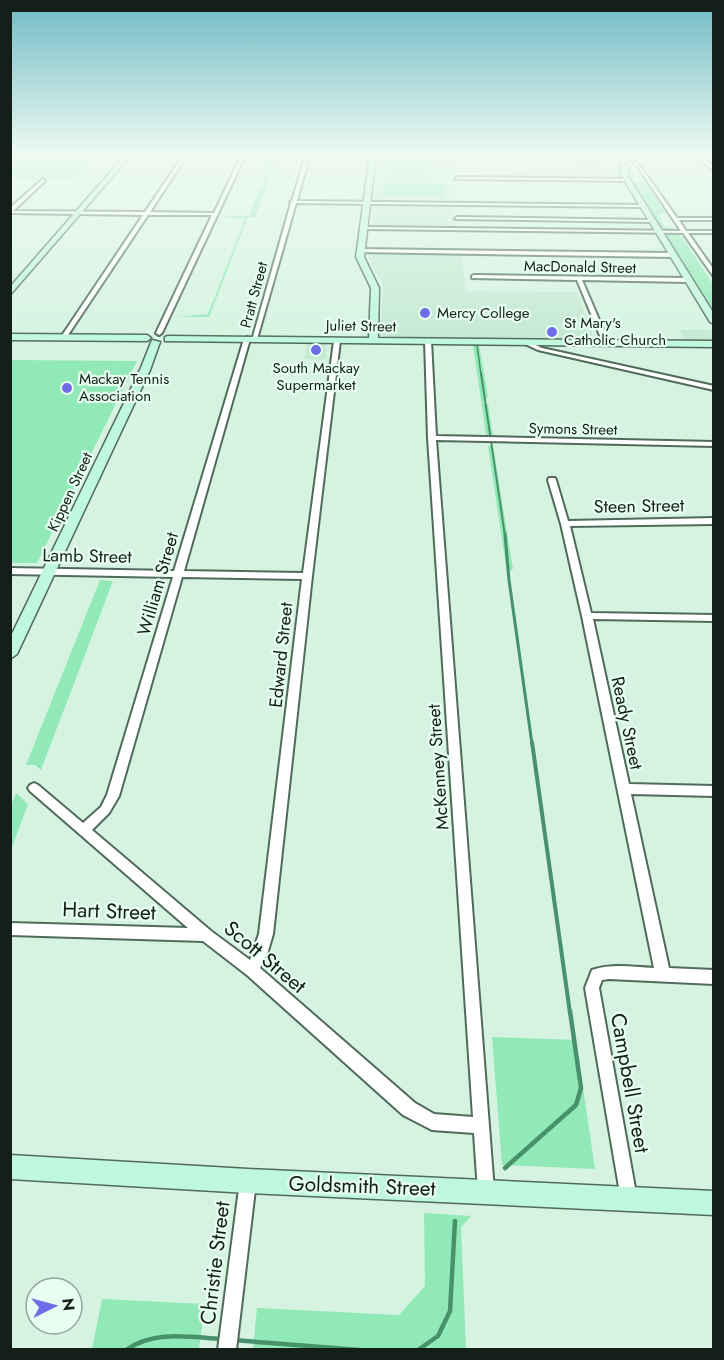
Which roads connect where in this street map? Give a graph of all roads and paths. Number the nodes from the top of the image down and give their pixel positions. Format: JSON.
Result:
{"nodes":[{"id":1,"x":74,"y":217,"type":"edge"},
{"id":2,"x":145,"y":217,"type":"edge"},
{"id":3,"x":213,"y":217,"type":"edge"},
{"id":4,"x":287,"y":217,"type":"edge"},
{"id":5,"x":365,"y":217,"type":"edge"},
{"id":6,"x":651,"y":217,"type":"edge"},
{"id":7,"x":457,"y":218,"type":"dead end"},
{"id":8,"x":675,"y":219,"type":"joint"},
{"id":9,"x":714,"y":219,"type":"edge"},
{"id":10,"x":653,"y":221,"type":"junction"},
{"id":11,"x":364,"y":228,"type":"junction"},
{"id":12,"x":657,"y":232,"type":"junction"},
{"id":13,"x":684,"y":232,"type":"junction"},
{"id":14,"x":714,"y":232,"type":"edge"},
{"id":15,"x":360,"y":251,"type":"junction"},
{"id":16,"x":672,"y":255,"type":"junction"},
{"id":17,"x":713,"y":274,"type":"edge"},
{"id":18,"x":474,"y":278,"type":"dead end"},
{"id":19,"x":579,"y":279,"type":"junction"},
{"id":20,"x":687,"y":280,"type":"junction"},
{"id":21,"x":10,"y":293,"type":"edge"},
{"id":22,"x":714,"y":322,"type":"edge"},
{"id":23,"x":10,"y":337,"type":"edge"},
{"id":24,"x":64,"y":338,"type":"junction"},
{"id":25,"x":153,"y":338,"type":"junction"},
{"id":26,"x":251,"y":339,"type":"junction"},
{"id":27,"x":337,"y":340,"type":"junction"},
{"id":28,"x":373,"y":341,"type":"junction"},
{"id":29,"x":428,"y":341,"type":"junction"},
{"id":30,"x":606,"y":343,"type":"junction"},
{"id":31,"x":714,"y":345,"type":"edge"},
{"id":32,"x":545,"y":346,"type":"junction"},
{"id":33,"x":714,"y":388,"type":"edge"},
{"id":34,"x":432,"y":438,"type":"junction"},
{"id":35,"x":714,"y":444,"type":"edge"},
{"id":36,"x":552,"y":480,"type":"dead end"},
{"id":37,"x":714,"y":521,"type":"edge"},
{"id":38,"x":565,"y":524,"type":"junction"},
{"id":39,"x":10,"y":571,"type":"edge"},
{"id":40,"x":49,"y":572,"type":"junction"},
{"id":41,"x":178,"y":574,"type":"junction"},
{"id":42,"x":307,"y":576,"type":"junction"},
{"id":43,"x":587,"y":616,"type":"junction"},
{"id":44,"x":714,"y":618,"type":"edge"},
{"id":45,"x":10,"y":654,"type":"edge"},
{"id":46,"x":34,"y":788,"type":"dead end"},
{"id":47,"x":624,"y":789,"type":"junction"},
{"id":48,"x":714,"y":791,"type":"edge"},
{"id":49,"x":85,"y":829,"type":"junction"},
{"id":50,"x":10,"y":929,"type":"edge"},
{"id":51,"x":206,"y":935,"type":"junction"},
{"id":52,"x":252,"y":970,"type":"junction"},
{"id":53,"x":663,"y":975,"type":"junction"},
{"id":54,"x":714,"y":977,"type":"edge"},
{"id":55,"x":482,"y":1126,"type":"junction"},
{"id":56,"x":10,"y":1167,"type":"edge"},
{"id":57,"x":248,"y":1181,"type":"junction"},
{"id":58,"x":486,"y":1191,"type":"junction"},
{"id":59,"x":630,"y":1198,"type":"junction"},
{"id":60,"x":714,"y":1203,"type":"edge"},
{"id":61,"x":227,"y":1350,"type":"edge"}],
"edges":[{"from":1,"to":21,"type":"street"},
{"from":2,"to":24,"type":"street"},
{"from":3,"to":25,"type":"street","name":"Kippen Street"},
{"from":4,"to":26,"type":"street","name":"Pratt Street"},
{"from":5,"to":11,"type":"street"},
{"from":6,"to":10,"type":"street"},
{"from":7,"to":10,"type":"street"},
{"from":8,"to":9,"type":"street"},
{"from":8,"to":13,"type":"street"},
{"from":10,"to":12,"type":"street"},
{"from":11,"to":12,"type":"street"},
{"from":11,"to":15,"type":"street"},
{"from":12,"to":13,"type":"street"},
{"from":12,"to":16,"type":"street"},
{"from":13,"to":14,"type":"street"},
{"from":13,"to":17,"type":"street"},
{"from":15,"to":16,"type":"street"},
{"from":15,"to":28,"type":"street"},
{"from":16,"to":20,"type":"street"},
{"from":18,"to":19,"type":"street","name":"MacDonald Street"},
{"from":19,"to":20,"type":"street","name":"MacDonald Street"},
{"from":19,"to":30,"type":"street"},
{"from":20,"to":22,"type":"street"},
{"from":23,"to":24,"type":"street"},
{"from":24,"to":25,"type":"street"},
{"from":25,"to":26,"type":"street","name":"Juliet Street"},
{"from":25,"to":40,"type":"street","name":"Kippen Street"},
{"from":26,"to":27,"type":"street","name":"Juliet Street"},
{"from":26,"to":41,"type":"street","name":"William Street"},
{"from":27,"to":28,"type":"street","name":"Juliet Street"},
{"from":27,"to":42,"type":"street","name":"Edward Street"},
{"from":28,"to":29,"type":"street","name":"Juliet Street"},
{"from":29,"to":32,"type":"street","name":"Juliet Street"},
{"from":29,"to":34,"type":"street","name":"McKenney Street"},
{"from":30,"to":31,"type":"street","name":"Juliet Street"},
{"from":30,"to":32,"type":"street","name":"Juliet Street"},
{"from":32,"to":33,"type":"street"},
{"from":34,"to":35,"type":"street","name":"Symons Street"},
{"from":34,"to":55,"type":"street","name":"McKenney Street"},
{"from":36,"to":38,"type":"street","name":"Ready Street"},
{"from":37,"to":38,"type":"street","name":"Steen Street"},
{"from":38,"to":43,"type":"street","name":"Ready Street"},
{"from":39,"to":40,"type":"street","name":"Lamb Street"},
{"from":40,"to":41,"type":"street","name":"Lamb Street"},
{"from":40,"to":45,"type":"street","name":"Kippen Street"},
{"from":41,"to":42,"type":"street","name":"Lamb Street"},
{"from":41,"to":49,"type":"street","name":"William Street"},
{"from":42,"to":52,"type":"street","name":"Edward Street"},
{"from":43,"to":44,"type":"street"},
{"from":43,"to":47,"type":"street","name":"Ready Street"},
{"from":46,"to":49,"type":"street","name":"Scott Street"},
{"from":47,"to":48,"type":"street"},
{"from":47,"to":53,"type":"street","name":"Ready Street"},
{"from":49,"to":51,"type":"street","name":"Scott Street"},
{"from":50,"to":51,"type":"street","name":"Hart Street"},
{"from":51,"to":52,"type":"street","name":"Scott Street"},
{"from":52,"to":55,"type":"street","name":"Scott Street"},
{"from":53,"to":54,"type":"street"},
{"from":53,"to":59,"type":"street","name":"Campbell Street"},
{"from":55,"to":58,"type":"street","name":"McKenney Street"},
{"from":56,"to":57,"type":"street","name":"Goldsmith Street"},
{"from":57,"to":58,"type":"street","name":"Goldsmith Street"},
{"from":57,"to":61,"type":"street","name":"Christie Street"},
{"from":58,"to":59,"type":"street","name":"Goldsmith Street"},
{"from":59,"to":60,"type":"street","name":"Goldsmith Street"}]}
